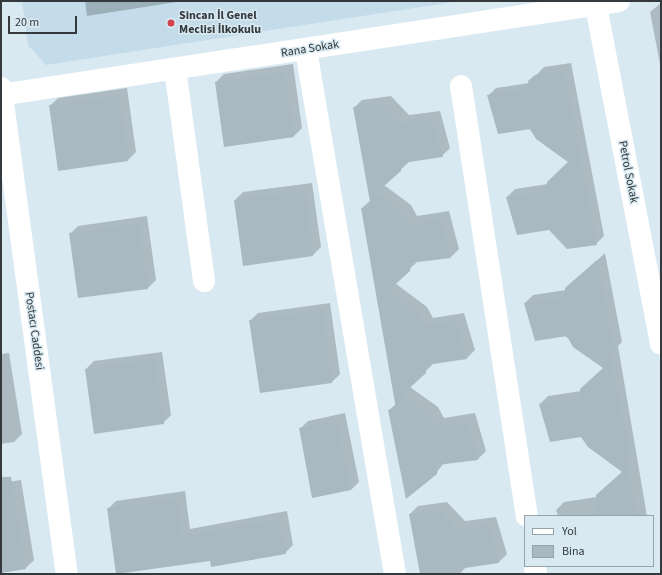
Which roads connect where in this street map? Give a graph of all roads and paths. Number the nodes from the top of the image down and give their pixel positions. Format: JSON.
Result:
{"nodes":[{"id":1,"x":619,"y":1,"type":"edge"},
{"id":2,"x":595,"y":3,"type":"edge"},
{"id":3,"x":306,"y":50,"type":"junction"},
{"id":4,"x":175,"y":69,"type":"junction"},
{"id":5,"x":461,"y":86,"type":"dead end"},
{"id":6,"x":1,"y":92,"type":"edge"},
{"id":7,"x":204,"y":281,"type":"dead end"},
{"id":8,"x":661,"y":344,"type":"edge"},
{"id":9,"x":528,"y":515,"type":"edge"},
{"id":10,"x":67,"y":574,"type":"edge"},
{"id":11,"x":395,"y":574,"type":"edge"}],
"edges":[{"from":1,"to":2,"type":"street","name":"Rana Sokak"},
{"from":2,"to":3,"type":"street","name":"Rana Sokak"},
{"from":2,"to":8,"type":"street","name":"Petrol Sokak"},
{"from":3,"to":4,"type":"street","name":"Rana Sokak"},
{"from":3,"to":11,"type":"street"},
{"from":4,"to":6,"type":"street","name":"Rana Sokak"},
{"from":4,"to":7,"type":"street"},
{"from":5,"to":9,"type":"street"},
{"from":6,"to":10,"type":"street","name":"Postacı Caddesi"}]}
